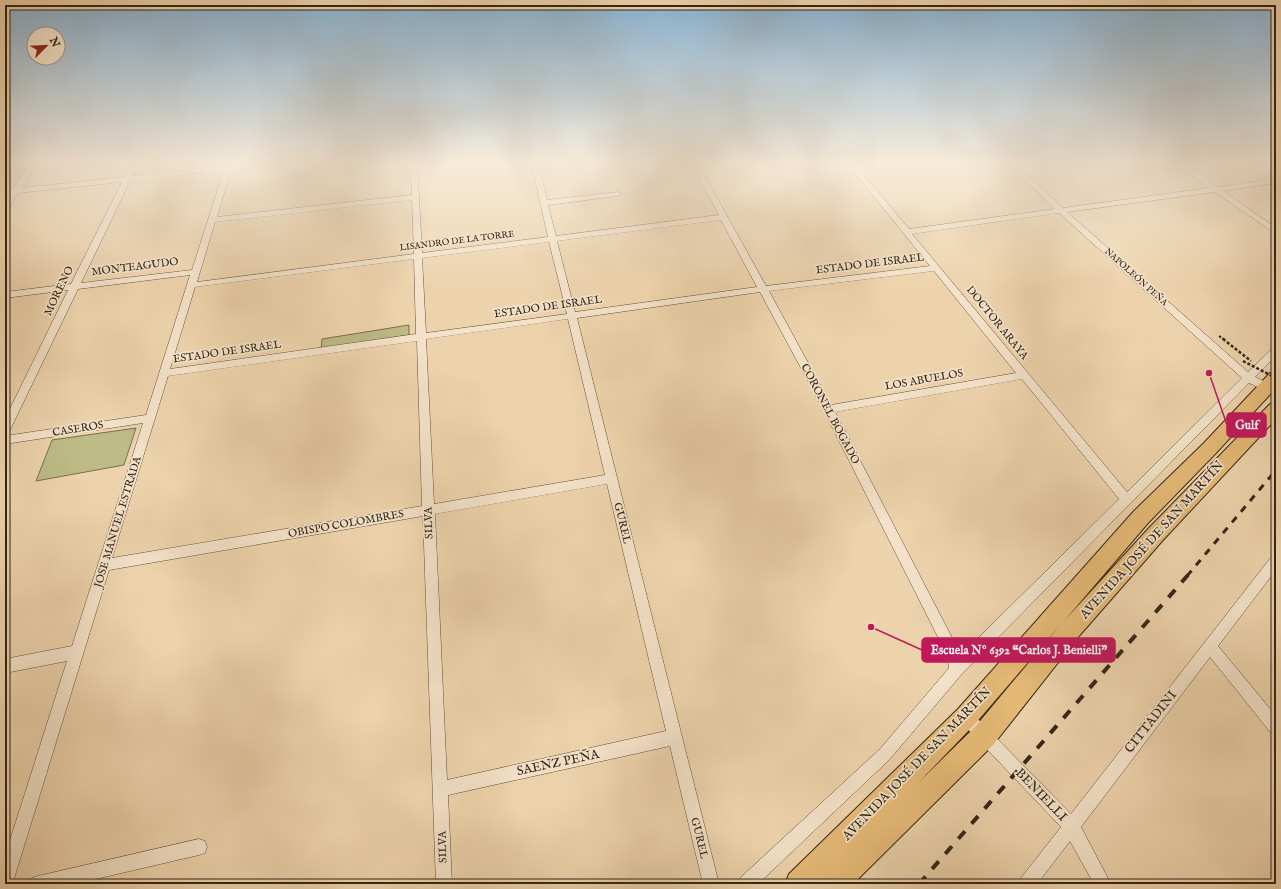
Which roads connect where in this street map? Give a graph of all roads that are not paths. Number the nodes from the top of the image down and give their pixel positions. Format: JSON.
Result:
{"nodes":[{"id":1,"x":115,"y":203,"type":"edge"},
{"id":2,"x":217,"y":203,"type":"edge"},
{"id":3,"x":358,"y":203,"type":"edge"},
{"id":4,"x":415,"y":203,"type":"edge"},
{"id":5,"x":544,"y":203,"type":"edge"},
{"id":6,"x":717,"y":203,"type":"edge"},
{"id":7,"x":883,"y":203,"type":"edge"},
{"id":8,"x":1053,"y":203,"type":"edge"},
{"id":9,"x":1114,"y":203,"type":"edge"},
{"id":10,"x":1236,"y":203,"type":"edge"},
{"id":11,"x":1061,"y":211,"type":"junction"},
{"id":12,"x":724,"y":217,"type":"junction"},
{"id":13,"x":212,"y":220,"type":"junction"},
{"id":14,"x":907,"y":232,"type":"junction"},
{"id":15,"x":1276,"y":232,"type":"edge"},
{"id":16,"x":553,"y":239,"type":"junction"},
{"id":17,"x":418,"y":256,"type":"junction"},
{"id":18,"x":936,"y":268,"type":"junction"},
{"id":19,"x":196,"y":272,"type":"junction"},
{"id":20,"x":192,"y":285,"type":"junction"},
{"id":21,"x":74,"y":287,"type":"junction"},
{"id":22,"x":763,"y":288,"type":"junction"},
{"id":23,"x":5,"y":295,"type":"edge"},
{"id":24,"x":571,"y":316,"type":"junction"},
{"id":25,"x":421,"y":337,"type":"junction"},
{"id":26,"x":1276,"y":350,"type":"edge"},
{"id":27,"x":164,"y":373,"type":"junction"},
{"id":28,"x":1024,"y":375,"type":"junction"},
{"id":29,"x":1267,"y":380,"type":"edge"},
{"id":30,"x":1276,"y":408,"type":"edge"},
{"id":31,"x":828,"y":409,"type":"junction"},
{"id":32,"x":150,"y":418,"type":"junction"},
{"id":33,"x":5,"y":430,"type":"edge"},
{"id":34,"x":5,"y":440,"type":"edge"},
{"id":35,"x":611,"y":478,"type":"junction"},
{"id":36,"x":1126,"y":500,"type":"junction"},
{"id":37,"x":428,"y":510,"type":"junction"},
{"id":38,"x":1276,"y":560,"type":"edge"},
{"id":39,"x":104,"y":566,"type":"junction"},
{"id":40,"x":1210,"y":646,"type":"junction"},
{"id":41,"x":77,"y":652,"type":"junction"},
{"id":42,"x":5,"y":666,"type":"edge"},
{"id":43,"x":956,"y":670,"type":"junction"},
{"id":44,"x":966,"y":717,"type":"junction"},
{"id":45,"x":1276,"y":728,"type":"edge"},
{"id":46,"x":984,"y":736,"type":"junction"},
{"id":47,"x":675,"y":737,"type":"junction"},
{"id":48,"x":440,"y":788,"type":"junction"},
{"id":49,"x":1071,"y":826,"type":"junction"},
{"id":50,"x":199,"y":846,"type":"dead end"},
{"id":51,"x":5,"y":882,"type":"edge"},
{"id":52,"x":38,"y":884,"type":"edge"},
{"id":53,"x":444,"y":884,"type":"edge"},
{"id":54,"x":711,"y":884,"type":"edge"},
{"id":55,"x":746,"y":884,"type":"edge"},
{"id":56,"x":799,"y":884,"type":"edge"},
{"id":57,"x":833,"y":884,"type":"edge"},
{"id":58,"x":1027,"y":884,"type":"edge"},
{"id":59,"x":1103,"y":884,"type":"edge"}],
"edges":[{"from":1,"to":21,"type":"street","name":"MORENO"},
{"from":2,"to":13,"type":"street","name":"JOSE MANUEL ESTRADA"},
{"from":3,"to":13,"type":"street"},
{"from":4,"to":17,"type":"street","name":"SILVA"},
{"from":5,"to":16,"type":"street","name":"GUREL"},
{"from":6,"to":12,"type":"street","name":"CORONEL BOGADO"},
{"from":7,"to":14,"type":"street","name":"DOCTOR ARAYA"},
{"from":8,"to":11,"type":"street","name":"NAPOLEÓN PEÑA"},
{"from":9,"to":11,"type":"street"},
{"from":10,"to":15,"type":"street"},
{"from":11,"to":14,"type":"street"},
{"from":11,"to":29,"type":"street","name":"NAPOLEÓN PEÑA"},
{"from":12,"to":16,"type":"street","name":"LISANDRO DE LA TORRE"},
{"from":12,"to":22,"type":"street","name":"CORONEL BOGADO"},
{"from":13,"to":19,"type":"street","name":"JOSE MANUEL ESTRADA"},
{"from":14,"to":18,"type":"street","name":"DOCTOR ARAYA"},
{"from":16,"to":17,"type":"street","name":"LISANDRO DE LA TORRE"},
{"from":16,"to":24,"type":"street","name":"GUREL"},
{"from":17,"to":20,"type":"street","name":"LISANDRO DE LA TORRE"},
{"from":17,"to":25,"type":"street","name":"SILVA"},
{"from":18,"to":22,"type":"street","name":"ESTADO DE ISRAEL"},
{"from":18,"to":28,"type":"street","name":"DOCTOR ARAYA"},
{"from":19,"to":20,"type":"street","name":"JOSE MANUEL ESTRADA"},
{"from":19,"to":21,"type":"street","name":"MONTEAGUDO"},
{"from":20,"to":27,"type":"street","name":"JOSE MANUEL ESTRADA"},
{"from":21,"to":23,"type":"street","name":"MONTEAGUDO"},
{"from":21,"to":33,"type":"street","name":"MORENO"},
{"from":22,"to":24,"type":"street","name":"ESTADO DE ISRAEL"},
{"from":22,"to":31,"type":"street","name":"CORONEL BOGADO"},
{"from":24,"to":25,"type":"street","name":"ESTADO DE ISRAEL"},
{"from":24,"to":35,"type":"street","name":"GUREL"},
{"from":25,"to":27,"type":"street","name":"ESTADO DE ISRAEL"},
{"from":25,"to":37,"type":"street","name":"SILVA"},
{"from":26,"to":29,"type":"street"},
{"from":27,"to":32,"type":"street","name":"JOSE MANUEL ESTRADA"},
{"from":28,"to":31,"type":"street","name":"LOS ABUELOS"},
{"from":28,"to":36,"type":"street","name":"DOCTOR ARAYA"},
{"from":29,"to":36,"type":"street"},
{"from":29,"to":44,"type":"main road","name":"AVENIDA JOSÉ DE SAN MARTÍN"},
{"from":30,"to":46,"type":"main road","name":"AVENIDA JOSÉ DE SAN MARTÍN"},
{"from":31,"to":43,"type":"street","name":"CORONEL BOGADO"},
{"from":32,"to":34,"type":"street","name":"CASEROS"},
{"from":32,"to":39,"type":"street","name":"JOSE MANUEL ESTRADA"},
{"from":35,"to":37,"type":"street","name":"OBISPO COLOMBRES"},
{"from":35,"to":47,"type":"street","name":"GUREL"},
{"from":36,"to":43,"type":"street"},
{"from":37,"to":39,"type":"street","name":"OBISPO COLOMBRES"},
{"from":37,"to":48,"type":"street","name":"SILVA"},
{"from":38,"to":40,"type":"street","name":"CITTADINI"},
{"from":39,"to":41,"type":"street","name":"JOSE MANUEL ESTRADA"},
{"from":40,"to":45,"type":"street"},
{"from":40,"to":49,"type":"street","name":"CITTADINI"},
{"from":41,"to":42,"type":"street"},
{"from":41,"to":51,"type":"street","name":"JOSE MANUEL ESTRADA"},
{"from":43,"to":55,"type":"street"},
{"from":44,"to":46,"type":"street","name":"BENIELLI"},
{"from":44,"to":56,"type":"main road","name":"AVENIDA JOSÉ DE SAN MARTÍN"},
{"from":46,"to":49,"type":"street","name":"BENIELLI"},
{"from":46,"to":57,"type":"main road","name":"AVENIDA JOSÉ DE SAN MARTÍN"},
{"from":47,"to":48,"type":"street","name":"SAENZ PEÑA"},
{"from":47,"to":54,"type":"street","name":"GUREL"},
{"from":48,"to":53,"type":"street","name":"SILVA"},
{"from":49,"to":58,"type":"street","name":"CITTADINI"},
{"from":49,"to":59,"type":"street","name":"BENIELLI"},
{"from":50,"to":52,"type":"street"}]}
